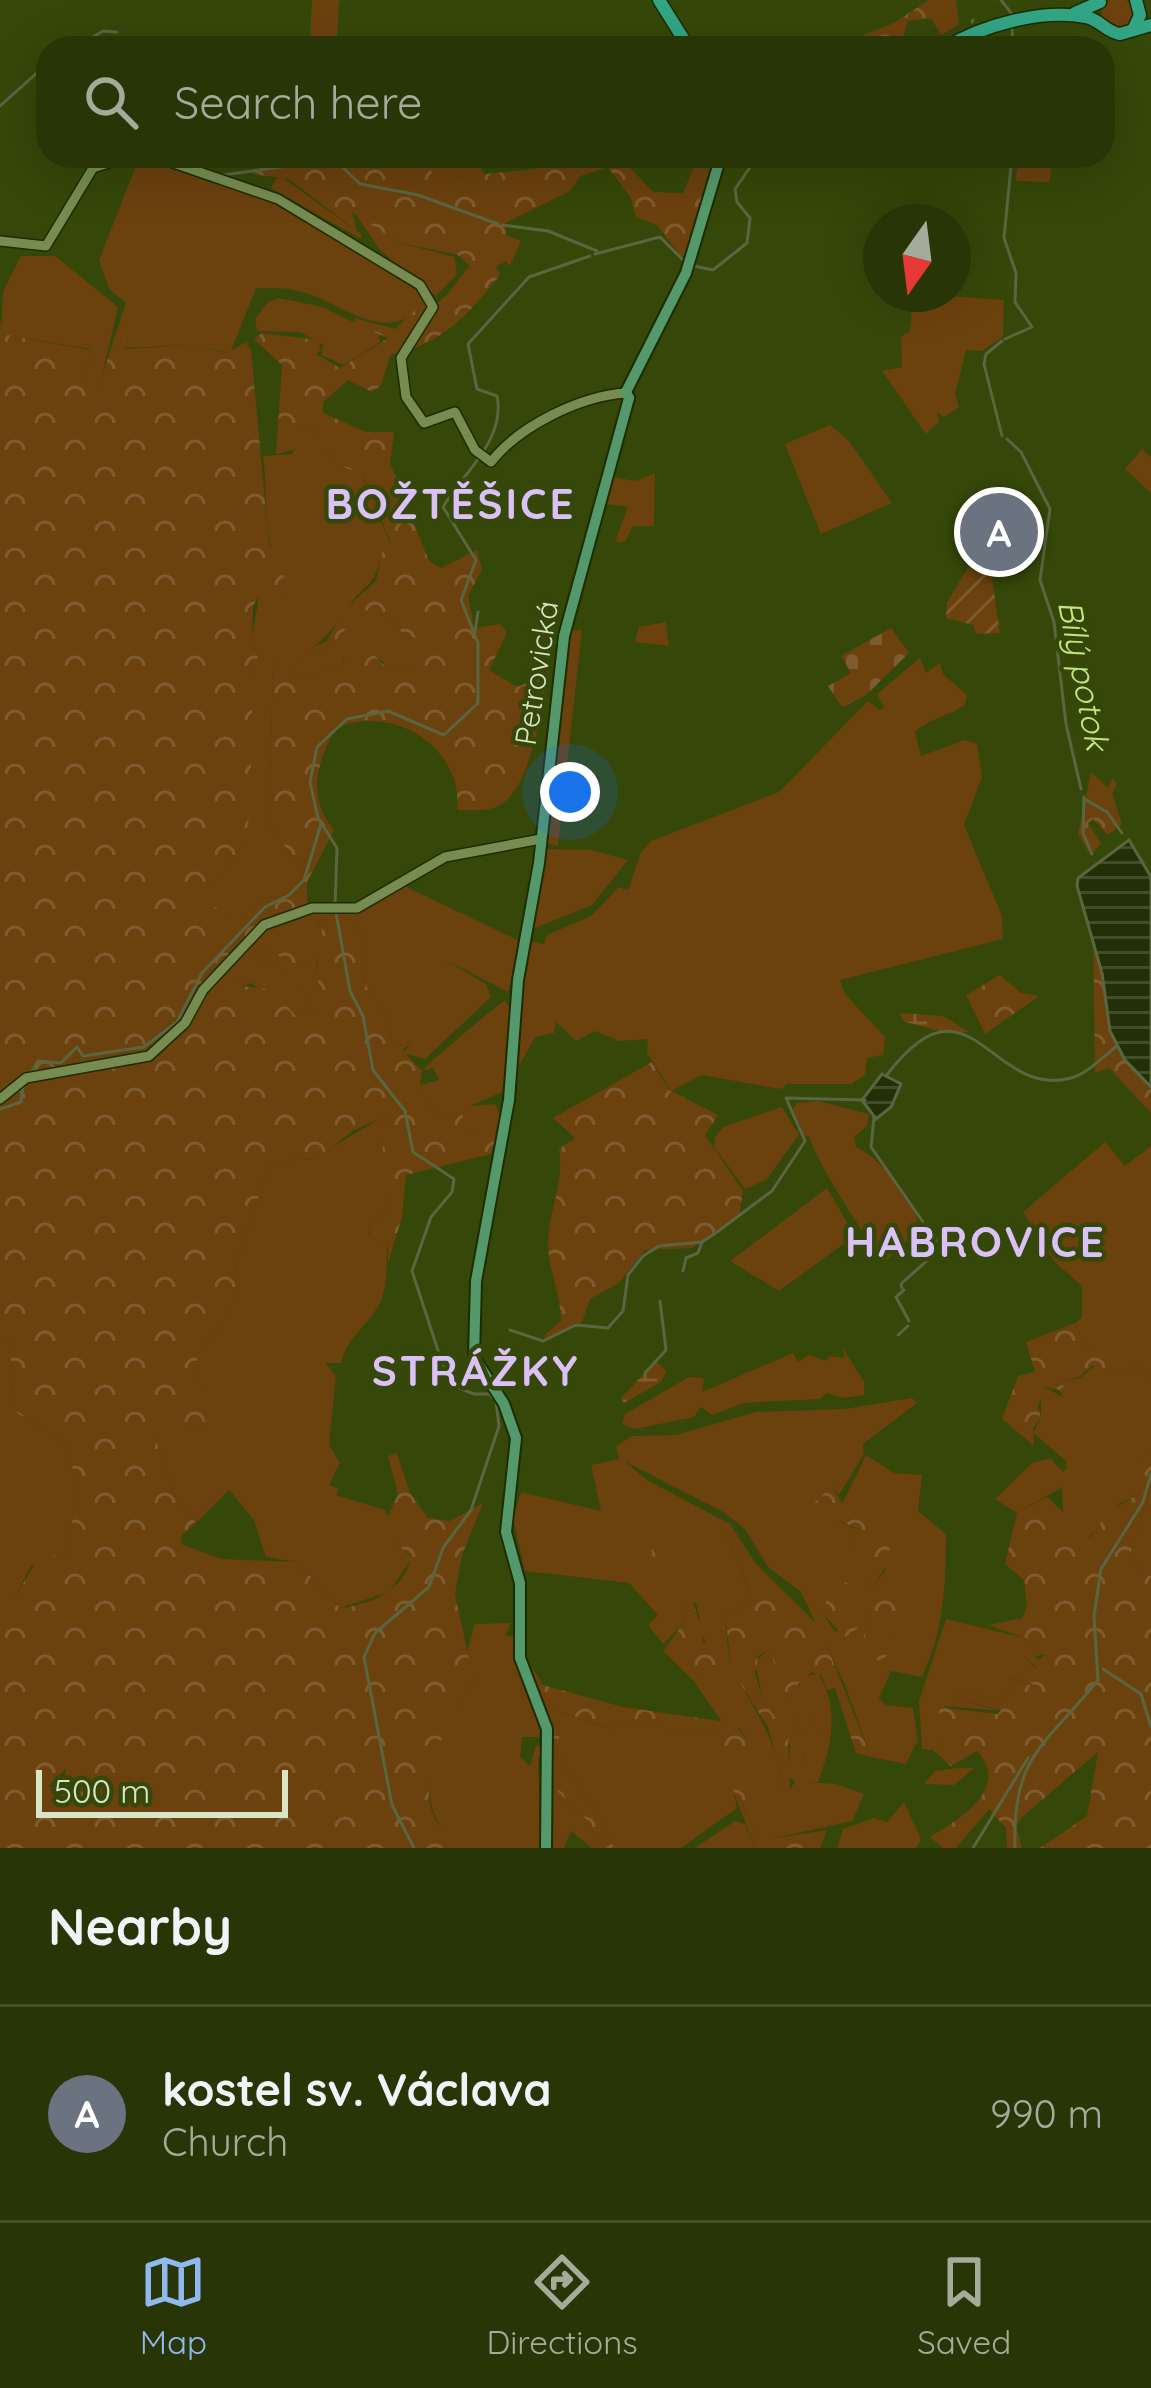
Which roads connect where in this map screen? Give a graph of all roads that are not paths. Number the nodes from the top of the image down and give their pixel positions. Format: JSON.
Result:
{"nodes":[{"id":1,"x":656,"y":0,"type":"edge"},
{"id":2,"x":1137,"y":0,"type":"edge"},
{"id":3,"x":1101,"y":1,"type":"edge"},
{"id":4,"x":1151,"y":10,"type":"edge"},
{"id":5,"x":1100,"y":24,"type":"junction"},
{"id":6,"x":1151,"y":25,"type":"edge"},
{"id":7,"x":1134,"y":28,"type":"junction"},
{"id":8,"x":678,"y":36,"type":"edge"},
{"id":9,"x":965,"y":36,"type":"edge"},
{"id":10,"x":974,"y":36,"type":"edge"},
{"id":11,"x":92,"y":168,"type":"edge"},
{"id":12,"x":188,"y":168,"type":"edge"},
{"id":13,"x":717,"y":168,"type":"edge"},
{"id":14,"x":0,"y":241,"type":"edge"},
{"id":15,"x":629,"y":393,"type":"junction"},
{"id":16,"x":541,"y":839,"type":"junction"},
{"id":17,"x":0,"y":1099,"type":"edge"},
{"id":18,"x":546,"y":1848,"type":"edge"}],
"edges":[{"from":1,"to":8,"type":"main road"},
{"from":2,"to":4,"type":"main road"},
{"from":2,"to":7,"type":"main road"},
{"from":3,"to":5,"type":"main road"},
{"from":3,"to":9,"type":"main road"},
{"from":5,"to":7,"type":"main road"},
{"from":5,"to":10,"type":"main road"},
{"from":6,"to":7,"type":"main road"},
{"from":11,"to":14,"type":"street"},
{"from":12,"to":15,"type":"street"},
{"from":13,"to":15,"type":"main road","name":"Petrovická"},
{"from":15,"to":16,"type":"main road","name":"Petrovická"},
{"from":16,"to":17,"type":"street"},
{"from":16,"to":18,"type":"main road","name":"Petrovická"}]}
